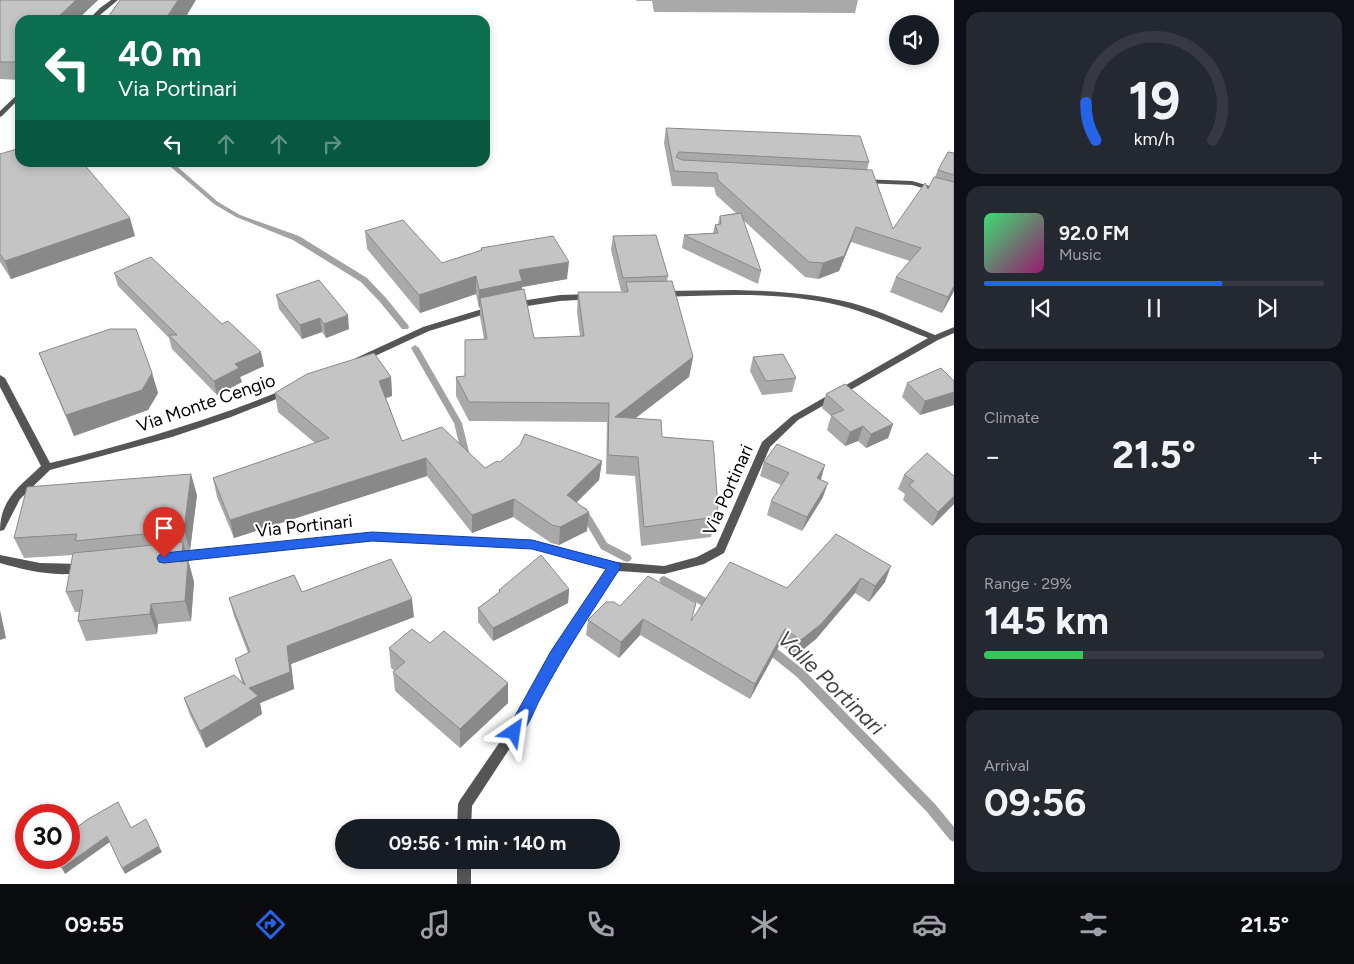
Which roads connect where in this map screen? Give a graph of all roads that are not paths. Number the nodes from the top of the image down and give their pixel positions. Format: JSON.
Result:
{"nodes":[{"id":1,"x":114,"y":0,"type":"edge"},
{"id":2,"x":96,"y":15,"type":"edge"},
{"id":3,"x":15,"y":99,"type":"edge"},
{"id":4,"x":0,"y":115,"type":"edge"},
{"id":5,"x":854,"y":180,"type":"edge"},
{"id":6,"x":954,"y":195,"type":"edge"},
{"id":7,"x":654,"y":294,"type":"edge"},
{"id":8,"x":598,"y":296,"type":"edge"},
{"id":9,"x":954,"y":330,"type":"edge"},
{"id":10,"x":934,"y":338,"type":"junction"},
{"id":11,"x":349,"y":364,"type":"edge"},
{"id":12,"x":0,"y":378,"type":"edge"},
{"id":13,"x":299,"y":387,"type":"edge"},
{"id":14,"x":48,"y":467,"type":"junction"},
{"id":15,"x":0,"y":527,"type":"edge"},
{"id":16,"x":164,"y":558,"type":"edge"},
{"id":17,"x":0,"y":559,"type":"edge"},
{"id":18,"x":97,"y":566,"type":"edge"},
{"id":19,"x":615,"y":566,"type":"junction"},
{"id":20,"x":464,"y":819,"type":"edge"},
{"id":21,"x":464,"y":869,"type":"edge"},
{"id":22,"x":464,"y":884,"type":"edge"}],
"edges":[{"from":1,"to":2,"type":"street"},
{"from":3,"to":4,"type":"street"},
{"from":5,"to":6,"type":"street"},
{"from":7,"to":10,"type":"street"},
{"from":8,"to":11,"type":"street"},
{"from":9,"to":10,"type":"street","name":"Via Portinari"},
{"from":10,"to":19,"type":"street","name":"Via Portinari"},
{"from":12,"to":14,"type":"street"},
{"from":13,"to":14,"type":"street","name":"Via Monte Cengio"},
{"from":14,"to":15,"type":"street"},
{"from":16,"to":19,"type":"street","name":"Via Portinari"},
{"from":17,"to":18,"type":"street"},
{"from":19,"to":20,"type":"street"},
{"from":21,"to":22,"type":"street"}]}
